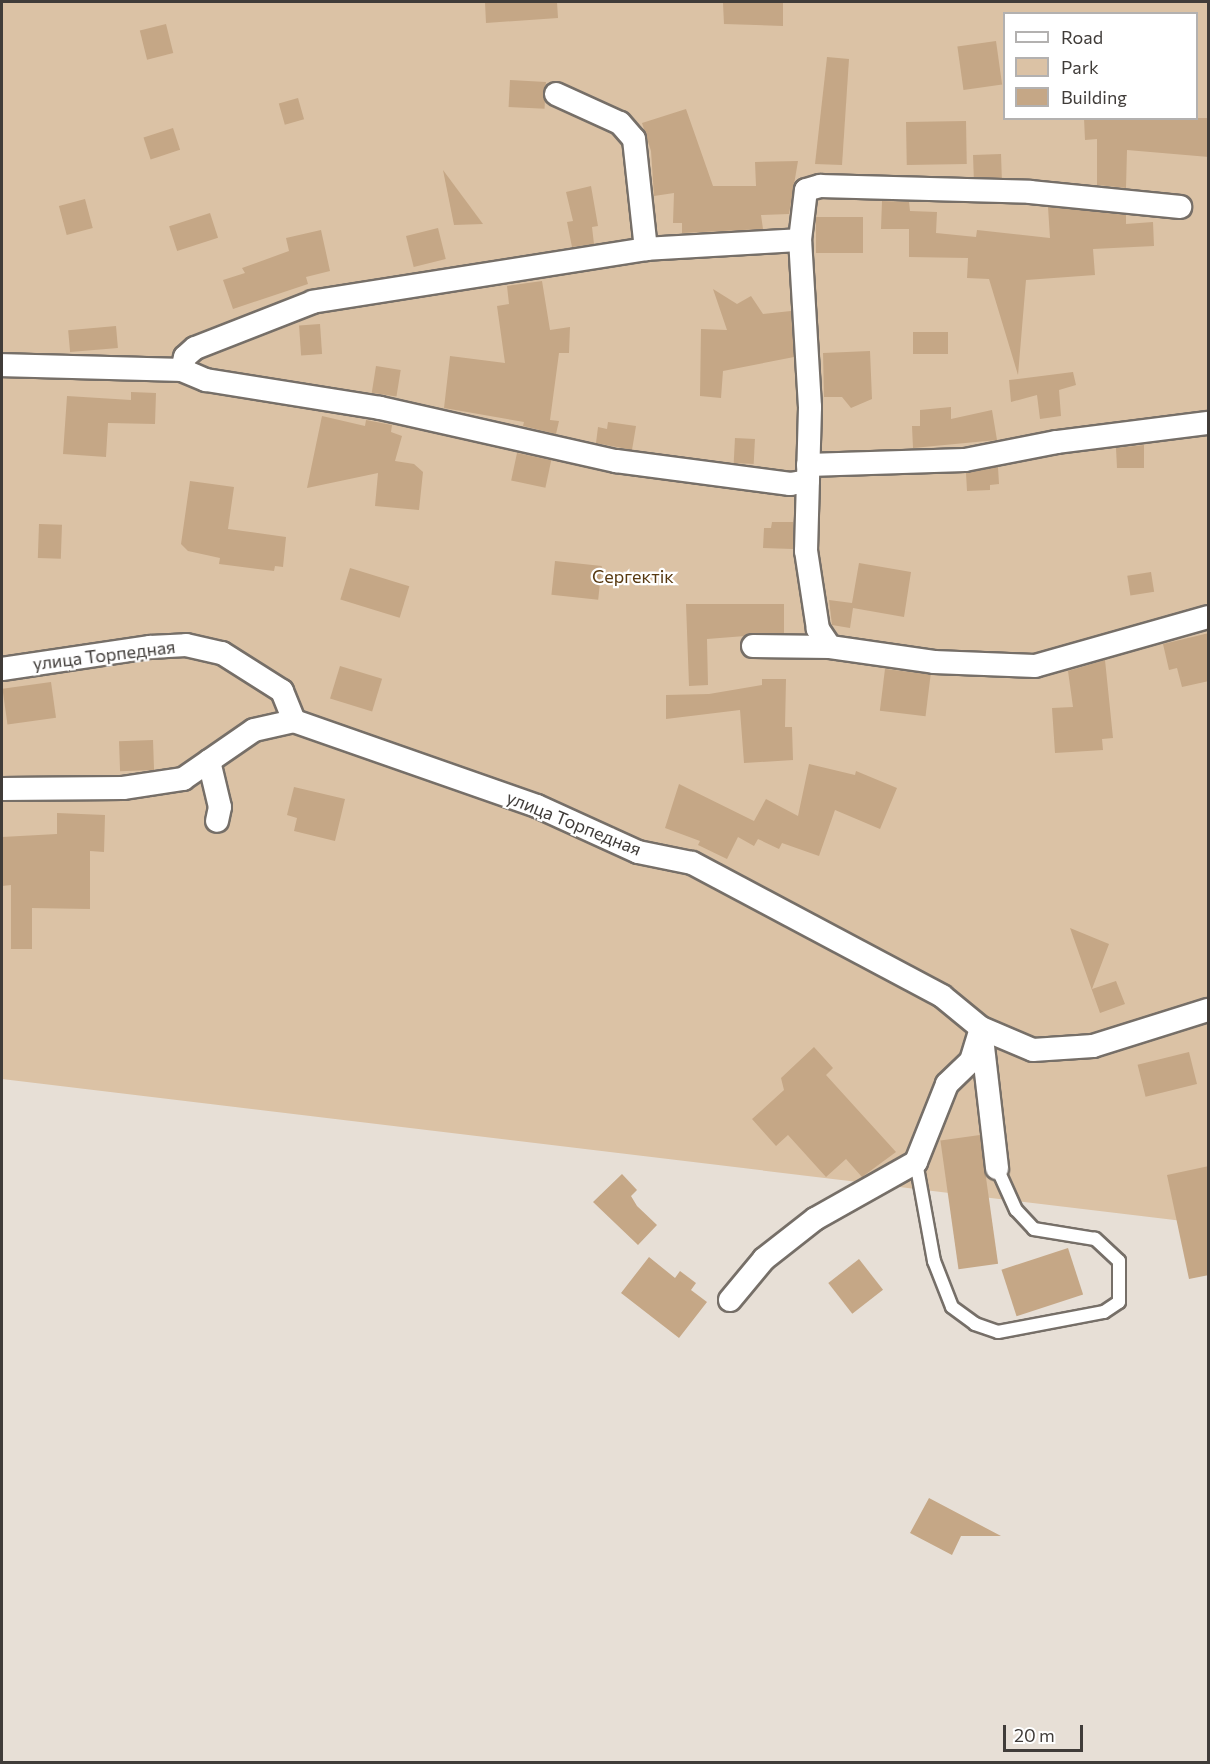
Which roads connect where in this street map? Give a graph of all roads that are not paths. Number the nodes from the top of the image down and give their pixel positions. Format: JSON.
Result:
{"nodes":[{"id":1,"x":556,"y":94,"type":"dead end"},
{"id":2,"x":1180,"y":207,"type":"dead end"},
{"id":3,"x":800,"y":240,"type":"junction"},
{"id":4,"x":646,"y":249,"type":"junction"},
{"id":5,"x":2,"y":365,"type":"edge"},
{"id":6,"x":182,"y":370,"type":"junction"},
{"id":7,"x":1209,"y":423,"type":"edge"},
{"id":8,"x":808,"y":473,"type":"junction"},
{"id":9,"x":1209,"y":617,"type":"edge"},
{"id":10,"x":753,"y":646,"type":"dead end"},
{"id":11,"x":830,"y":647,"type":"junction"},
{"id":12,"x":2,"y":669,"type":"edge"},
{"id":13,"x":294,"y":722,"type":"junction"},
{"id":14,"x":209,"y":761,"type":"junction"},
{"id":15,"x":2,"y":789,"type":"edge"},
{"id":16,"x":223,"y":814,"type":"dead end"},
{"id":17,"x":1209,"y":1010,"type":"edge"},
{"id":18,"x":981,"y":1028,"type":"junction"},
{"id":19,"x":916,"y":1162,"type":"junction"},
{"id":20,"x":997,"y":1168,"type":"joint"},
{"id":21,"x":730,"y":1300,"type":"dead end"}],
"edges":[{"from":1,"to":4,"type":"street"},
{"from":2,"to":3,"type":"street"},
{"from":3,"to":4,"type":"street"},
{"from":3,"to":8,"type":"street"},
{"from":4,"to":6,"type":"street"},
{"from":5,"to":6,"type":"street"},
{"from":6,"to":8,"type":"street"},
{"from":7,"to":8,"type":"street"},
{"from":8,"to":11,"type":"street"},
{"from":9,"to":11,"type":"street"},
{"from":10,"to":11,"type":"street"},
{"from":12,"to":13,"type":"street","name":"улица Торпедная"},
{"from":13,"to":14,"type":"street"},
{"from":13,"to":18,"type":"street","name":"улица Торпедная"},
{"from":14,"to":15,"type":"street"},
{"from":14,"to":16,"type":"street"},
{"from":17,"to":18,"type":"street","name":"улица Торпедная"},
{"from":18,"to":19,"type":"street"},
{"from":18,"to":20,"type":"street"},
{"from":19,"to":20,"type":"lane"},
{"from":19,"to":21,"type":"street"}]}
